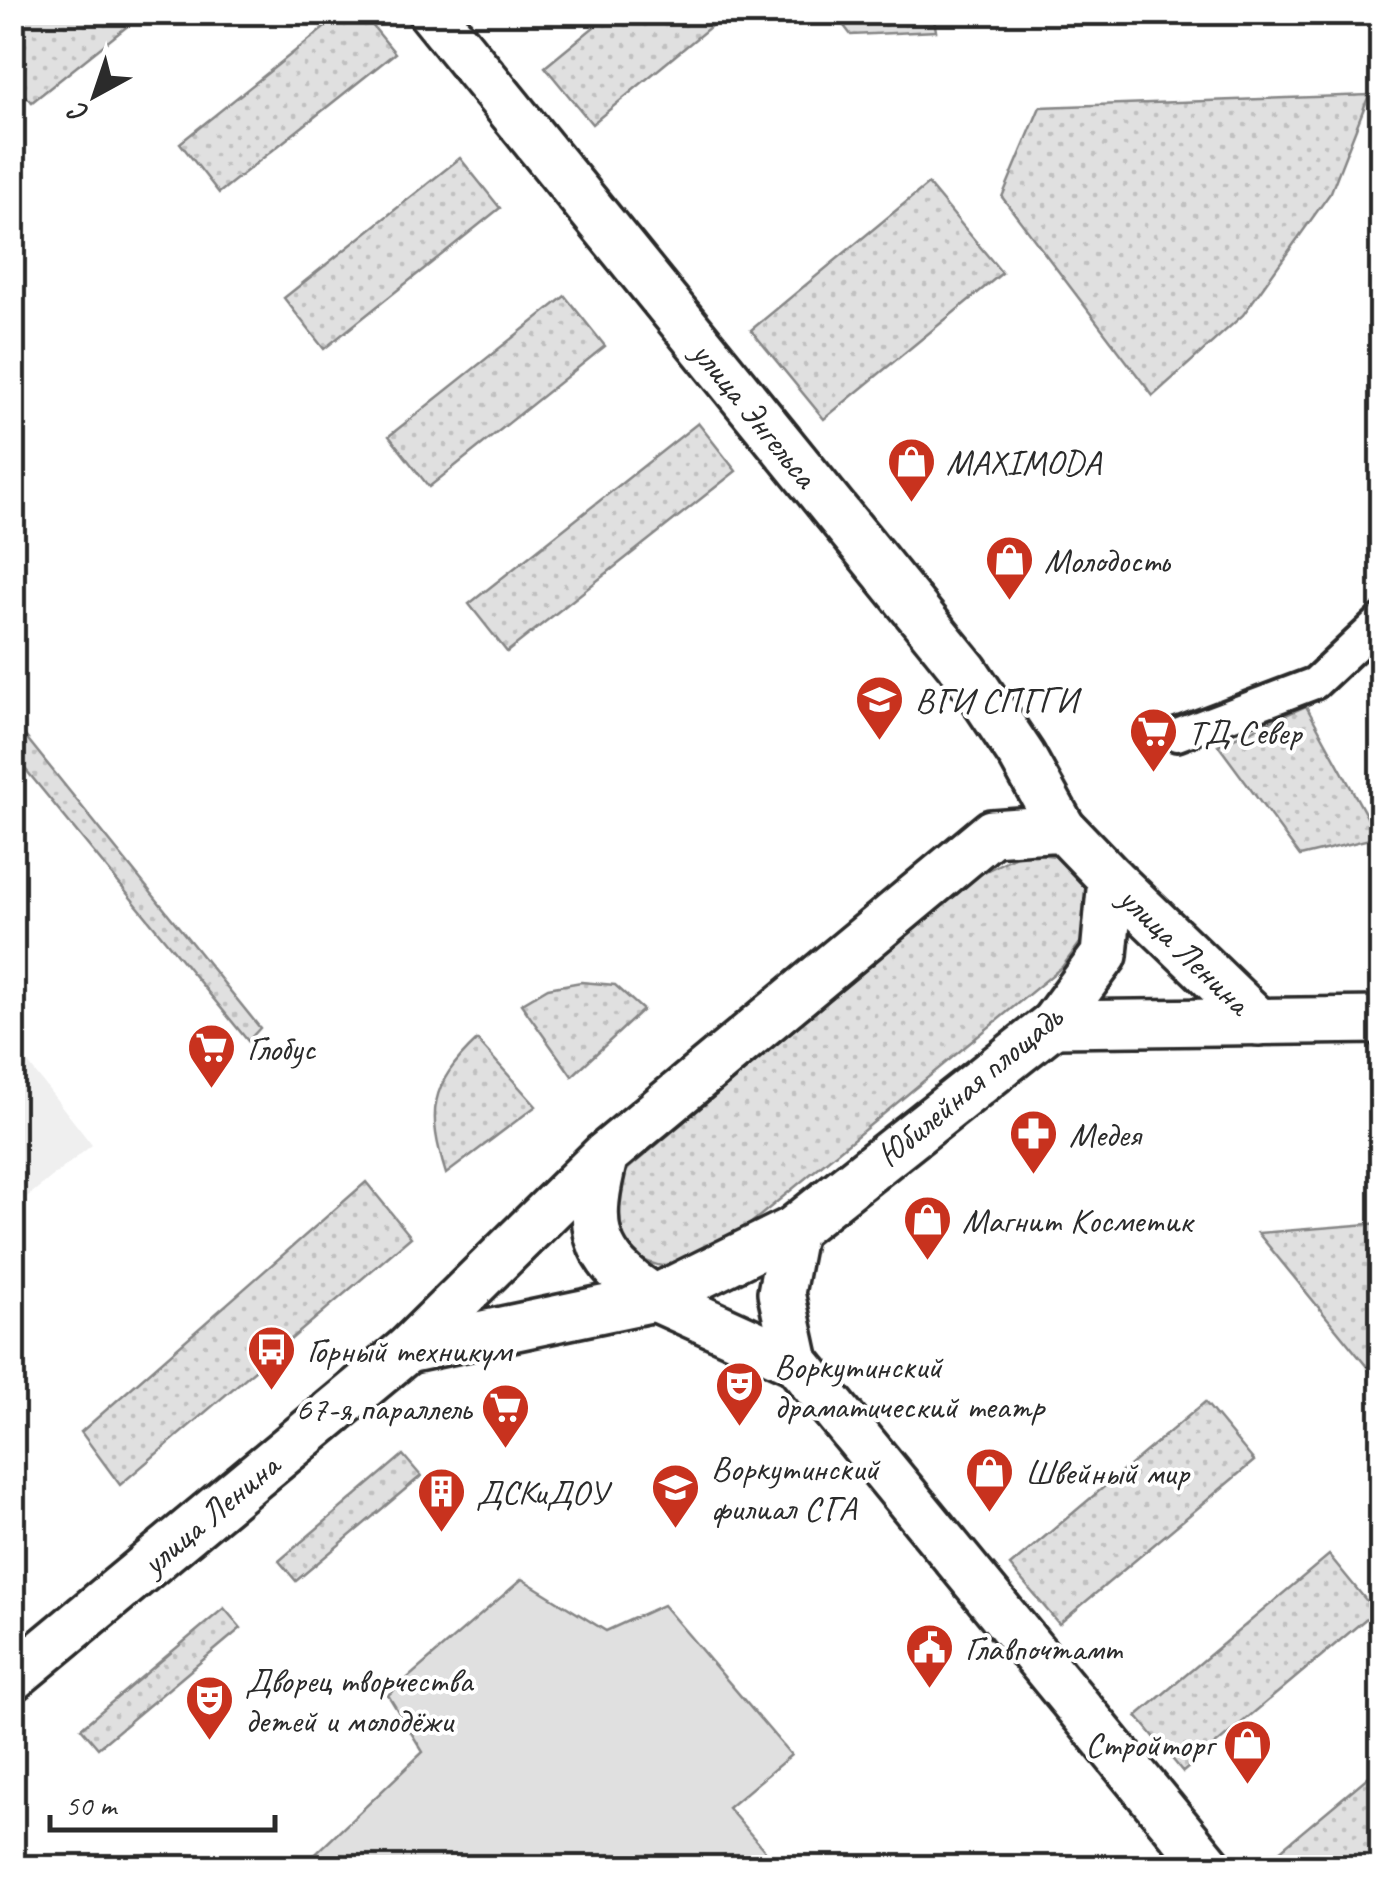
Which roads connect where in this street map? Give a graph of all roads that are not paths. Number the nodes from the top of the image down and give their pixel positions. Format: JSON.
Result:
{"nodes":[{"id":1,"x":430,"y":12,"type":"edge"},
{"id":2,"x":1382,"y":620,"type":"edge"},
{"id":3,"x":1177,"y":735,"type":"dead end"},
{"id":4,"x":1022,"y":756,"type":"junction"},
{"id":5,"x":1062,"y":828,"type":"junction"},
{"id":6,"x":992,"y":833,"type":"junction"},
{"id":7,"x":1111,"y":878,"type":"junction"},
{"id":8,"x":1382,"y":1020,"type":"edge"},
{"id":9,"x":1259,"y":1022,"type":"junction"},
{"id":10,"x":1053,"y":1024,"type":"junction"},
{"id":11,"x":605,"y":1156,"type":"junction"},
{"id":12,"x":792,"y":1230,"type":"junction"},
{"id":13,"x":655,"y":1298,"type":"junction"},
{"id":14,"x":408,"y":1350,"type":"junction"},
{"id":15,"x":796,"y":1362,"type":"junction"},
{"id":16,"x":12,"y":1678,"type":"edge"},
{"id":17,"x":1210,"y":1868,"type":"edge"}],
"edges":[{"from":1,"to":4,"type":"main road","name":"улица Энгельса"},
{"from":2,"to":3,"type":"street"},
{"from":4,"to":5,"type":"main road","name":"улица Энгельса"},
{"from":4,"to":6,"type":"main road"},
{"from":5,"to":6,"type":"main road"},
{"from":5,"to":7,"type":"main road"},
{"from":6,"to":11,"type":"main road"},
{"from":7,"to":9,"type":"main road","name":"улица Ленина"},
{"from":7,"to":10,"type":"main road","name":"Юбилейная площадь"},
{"from":8,"to":9,"type":"main road","name":"улица Ленина"},
{"from":9,"to":10,"type":"main road","name":"улица Ленина"},
{"from":10,"to":12,"type":"main road","name":"Юбилейная площадь"},
{"from":11,"to":13,"type":"main road"},
{"from":11,"to":14,"type":"main road","name":"улица Ленина"},
{"from":12,"to":13,"type":"main road","name":"Юбилейная площадь"},
{"from":12,"to":15,"type":"main road"},
{"from":13,"to":14,"type":"main road","name":"улица Ленина"},
{"from":13,"to":15,"type":"main road"},
{"from":14,"to":16,"type":"main road","name":"улица Ленина"},
{"from":15,"to":17,"type":"main road"}]}
